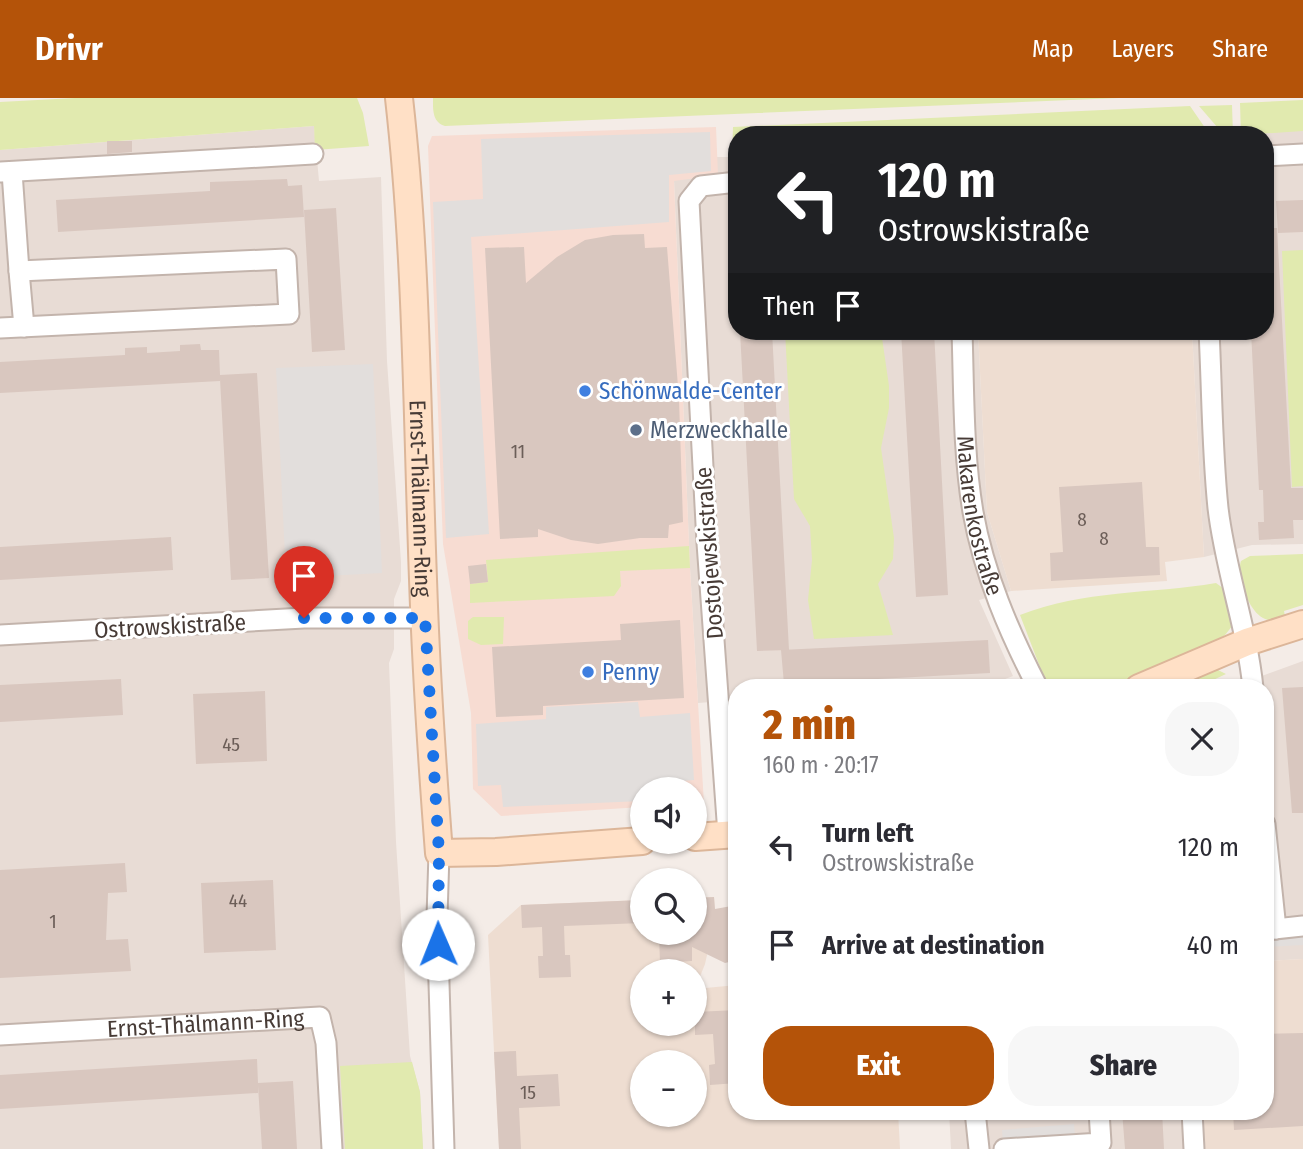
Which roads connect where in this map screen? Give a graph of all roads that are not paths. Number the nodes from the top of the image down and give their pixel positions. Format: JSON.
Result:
{"nodes":[{"id":1,"x":399,"y":98,"type":"edge"},
{"id":2,"x":313,"y":154,"type":"dead end"},
{"id":3,"x":1303,"y":154,"type":"edge"},
{"id":4,"x":1274,"y":156,"type":"edge"},
{"id":5,"x":6,"y":172,"type":"edge"},
{"id":6,"x":728,"y":183,"type":"edge"},
{"id":7,"x":19,"y":271,"type":"junction"},
{"id":8,"x":24,"y":327,"type":"junction"},
{"id":9,"x":0,"y":328,"type":"edge"},
{"id":10,"x":962,"y":340,"type":"edge"},
{"id":11,"x":1209,"y":340,"type":"edge"},
{"id":12,"x":425,"y":618,"type":"junction"},
{"id":13,"x":1303,"y":624,"type":"edge"},
{"id":14,"x":0,"y":635,"type":"edge"},
{"id":15,"x":1247,"y":642,"type":"junction"},
{"id":16,"x":1034,"y":679,"type":"edge"},
{"id":17,"x":1160,"y":679,"type":"edge"},
{"id":18,"x":1252,"y":679,"type":"edge"},
{"id":19,"x":728,"y":787,"type":"edge"},
{"id":20,"x":728,"y":834,"type":"edge"},
{"id":21,"x":707,"y":836,"type":"edge"},
{"id":22,"x":630,"y":842,"type":"edge"},
{"id":23,"x":439,"y":853,"type":"junction"},
{"id":24,"x":1303,"y":926,"type":"edge"},
{"id":25,"x":1274,"y":930,"type":"edge"},
{"id":26,"x":0,"y":1035,"type":"edge"},
{"id":27,"x":976,"y":1120,"type":"edge"},
{"id":28,"x":1100,"y":1120,"type":"edge"},
{"id":29,"x":1192,"y":1120,"type":"edge"},
{"id":30,"x":332,"y":1149,"type":"edge"},
{"id":31,"x":444,"y":1149,"type":"edge"},
{"id":32,"x":979,"y":1149,"type":"edge"},
{"id":33,"x":1004,"y":1149,"type":"edge"},
{"id":34,"x":1194,"y":1149,"type":"edge"}],
"edges":[{"from":1,"to":12,"type":"street","name":"Ernst-Thälmann-Ring"},
{"from":2,"to":5,"type":"street"},
{"from":3,"to":4,"type":"street"},
{"from":5,"to":7,"type":"street"},
{"from":6,"to":19,"type":"street","name":"Dostojewskistraße"},
{"from":7,"to":8,"type":"street"},
{"from":7,"to":8,"type":"street"},
{"from":8,"to":9,"type":"street"},
{"from":10,"to":16,"type":"street","name":"Makarenkostraße"},
{"from":11,"to":15,"type":"street"},
{"from":12,"to":14,"type":"street","name":"Ostrowskistraße"},
{"from":12,"to":23,"type":"street","name":"Ernst-Thälmann-Ring"},
{"from":13,"to":15,"type":"street"},
{"from":15,"to":17,"type":"street"},
{"from":15,"to":18,"type":"street"},
{"from":20,"to":21,"type":"street"},
{"from":22,"to":23,"type":"street"},
{"from":23,"to":31,"type":"street","name":"Ernst-Thälmann-Ring"},
{"from":24,"to":25,"type":"street"},
{"from":26,"to":30,"type":"street","name":"Ernst-Thälmann-Ring"},
{"from":27,"to":32,"type":"street"},
{"from":28,"to":33,"type":"street"},
{"from":29,"to":34,"type":"street"}]}
